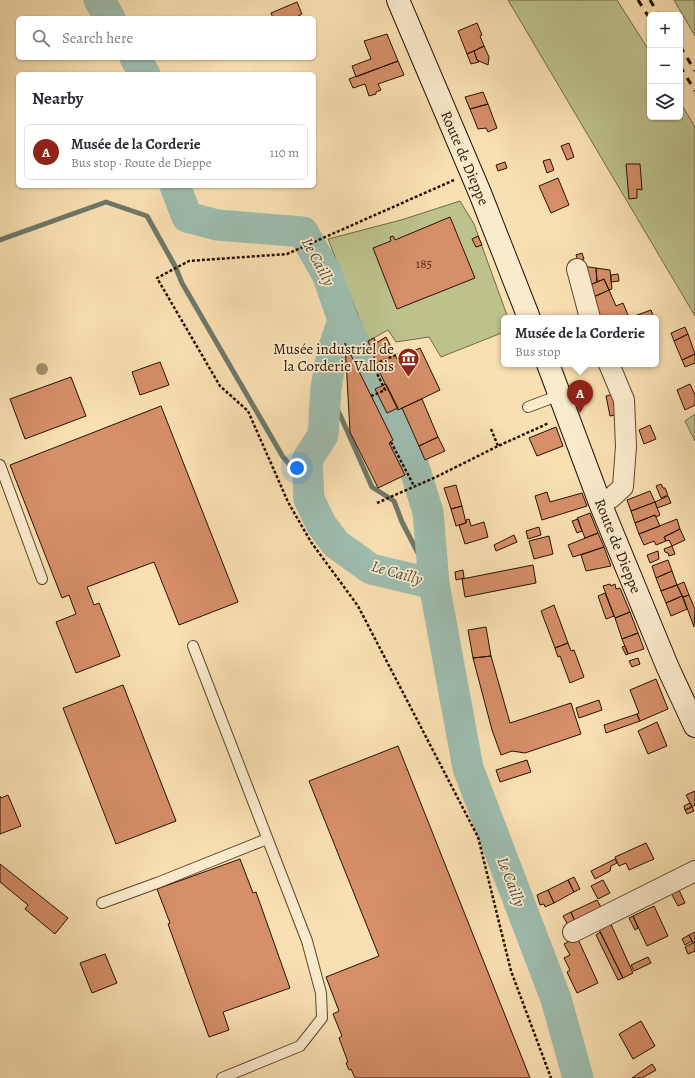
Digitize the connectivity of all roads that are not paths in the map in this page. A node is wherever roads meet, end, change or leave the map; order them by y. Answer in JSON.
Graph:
{"nodes":[{"id":1,"x":398,"y":0,"type":"edge"},
{"id":2,"x":577,"y":269,"type":"dead end"},
{"id":3,"x":528,"y":315,"type":"edge"},
{"id":4,"x":589,"y":315,"type":"edge"},
{"id":5,"x":549,"y":367,"type":"edge"},
{"id":6,"x":610,"y":367,"type":"edge"},
{"id":7,"x":563,"y":405,"type":"junction"},
{"id":8,"x":528,"y":407,"type":"dead end"},
{"id":9,"x":0,"y":465,"type":"edge"},
{"id":10,"x":600,"y":503,"type":"junction"},
{"id":11,"x":42,"y":579,"type":"dead end"},
{"id":12,"x":193,"y":646,"type":"dead end"},
{"id":13,"x":695,"y":726,"type":"edge"},
{"id":14,"x":267,"y":839,"type":"junction"},
{"id":15,"x":695,"y":871,"type":"edge"},
{"id":16,"x":102,"y":903,"type":"dead end"},
{"id":17,"x":573,"y":932,"type":"dead end"},
{"id":18,"x":222,"y":1078,"type":"edge"}],
"edges":[{"from":1,"to":3,"type":"main road","name":"Route de Dieppe"},
{"from":2,"to":4,"type":"street"},
{"from":5,"to":7,"type":"main road","name":"Route de Dieppe"},
{"from":6,"to":10,"type":"street"},
{"from":7,"to":8,"type":"lane"},
{"from":7,"to":10,"type":"main road","name":"Route de Dieppe"},
{"from":9,"to":11,"type":"lane"},
{"from":10,"to":13,"type":"main road","name":"Route de Dieppe"},
{"from":12,"to":14,"type":"lane"},
{"from":14,"to":16,"type":"lane"},
{"from":14,"to":18,"type":"lane"},
{"from":15,"to":17,"type":"street"}]}
